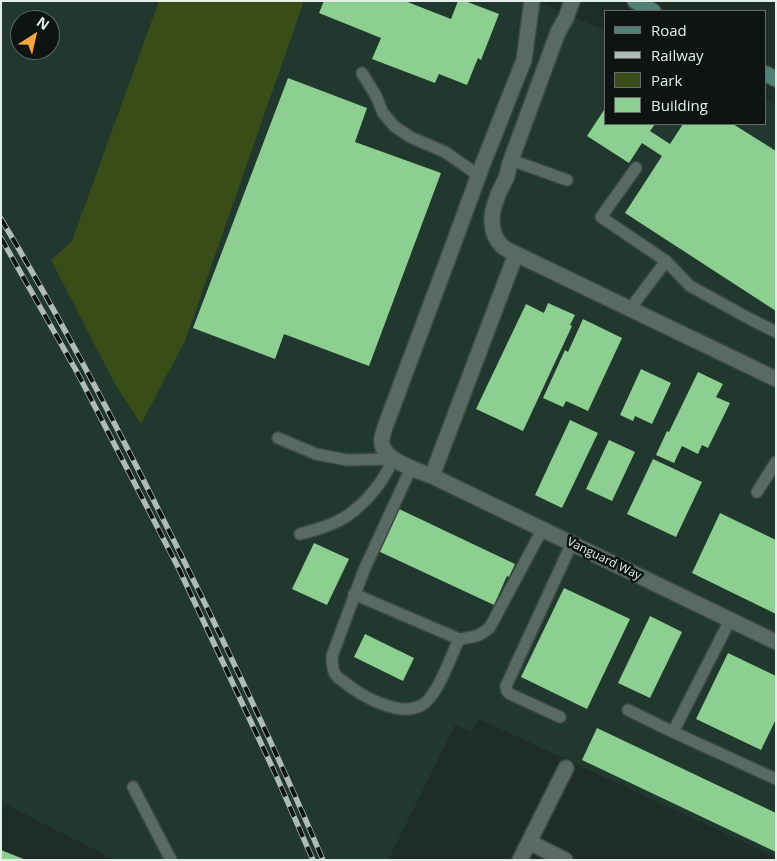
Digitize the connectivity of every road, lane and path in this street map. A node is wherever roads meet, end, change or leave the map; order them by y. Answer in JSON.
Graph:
{"nodes":[{"id":1,"x":532,"y":1,"type":"edge"},
{"id":2,"x":572,"y":1,"type":"edge"},
{"id":3,"x":635,"y":1,"type":"edge"},
{"id":4,"x":651,"y":10,"type":"edge"},
{"id":5,"x":362,"y":73,"type":"dead end"},
{"id":6,"x":511,"y":160,"type":"junction"},
{"id":7,"x":636,"y":168,"type":"dead end"},
{"id":8,"x":480,"y":171,"type":"junction"},
{"id":9,"x":506,"y":177,"type":"junction"},
{"id":10,"x":567,"y":180,"type":"dead end"},
{"id":11,"x":516,"y":254,"type":"junction"},
{"id":12,"x":666,"y":261,"type":"junction"},
{"id":13,"x":630,"y":309,"type":"junction"},
{"id":14,"x":776,"y":332,"type":"edge"},
{"id":15,"x":776,"y":379,"type":"edge"},
{"id":16,"x":278,"y":438,"type":"dead end"},
{"id":17,"x":393,"y":459,"type":"junction"},
{"id":18,"x":776,"y":462,"type":"edge"},
{"id":19,"x":411,"y":468,"type":"junction"},
{"id":20,"x":432,"y":476,"type":"junction"},
{"id":21,"x":757,"y":492,"type":"dead end"},
{"id":22,"x":542,"y":530,"type":"junction"},
{"id":23,"x":300,"y":534,"type":"dead end"},
{"id":24,"x":572,"y":544,"type":"junction"},
{"id":25,"x":354,"y":594,"type":"junction"},
{"id":26,"x":730,"y":620,"type":"junction"},
{"id":27,"x":459,"y":639,"type":"junction"},
{"id":28,"x":776,"y":642,"type":"edge"},
{"id":29,"x":628,"y":710,"type":"dead end"},
{"id":30,"x":560,"y":717,"type":"dead end"},
{"id":31,"x":673,"y":732,"type":"junction"},
{"id":32,"x":566,"y":768,"type":"dead end"},
{"id":33,"x":776,"y":779,"type":"edge"},
{"id":34,"x":133,"y":787,"type":"dead end"},
{"id":35,"x":529,"y":842,"type":"junction"},
{"id":36,"x":170,"y":860,"type":"edge"},
{"id":37,"x":520,"y":860,"type":"edge"},
{"id":38,"x":565,"y":860,"type":"edge"}],
"edges":[{"from":1,"to":8,"type":"street"},
{"from":2,"to":6,"type":"street"},
{"from":3,"to":4,"type":"street"},
{"from":5,"to":8,"type":"lane"},
{"from":6,"to":9,"type":"street"},
{"from":6,"to":10,"type":"lane"},
{"from":7,"to":12,"type":"lane"},
{"from":8,"to":9,"type":"street"},
{"from":8,"to":17,"type":"street"},
{"from":9,"to":11,"type":"street"},
{"from":11,"to":13,"type":"street"},
{"from":11,"to":20,"type":"street"},
{"from":12,"to":13,"type":"lane"},
{"from":12,"to":14,"type":"lane"},
{"from":13,"to":15,"type":"street"},
{"from":16,"to":17,"type":"lane"},
{"from":17,"to":19,"type":"street","name":"Vanguard Way"},
{"from":17,"to":23,"type":"lane"},
{"from":18,"to":21,"type":"lane"},
{"from":19,"to":20,"type":"street","name":"Vanguard Way"},
{"from":19,"to":25,"type":"lane"},
{"from":20,"to":22,"type":"street","name":"Vanguard Way"},
{"from":22,"to":24,"type":"street","name":"Vanguard Way"},
{"from":22,"to":27,"type":"lane"},
{"from":24,"to":26,"type":"street","name":"Vanguard Way"},
{"from":24,"to":30,"type":"lane"},
{"from":25,"to":27,"type":"lane"},
{"from":25,"to":27,"type":"lane"},
{"from":26,"to":28,"type":"street","name":"Vanguard Way"},
{"from":26,"to":31,"type":"lane"},
{"from":29,"to":31,"type":"lane"},
{"from":31,"to":33,"type":"lane"},
{"from":32,"to":35,"type":"street"},
{"from":34,"to":36,"type":"lane"},
{"from":35,"to":37,"type":"street"},
{"from":35,"to":38,"type":"street"}]}
